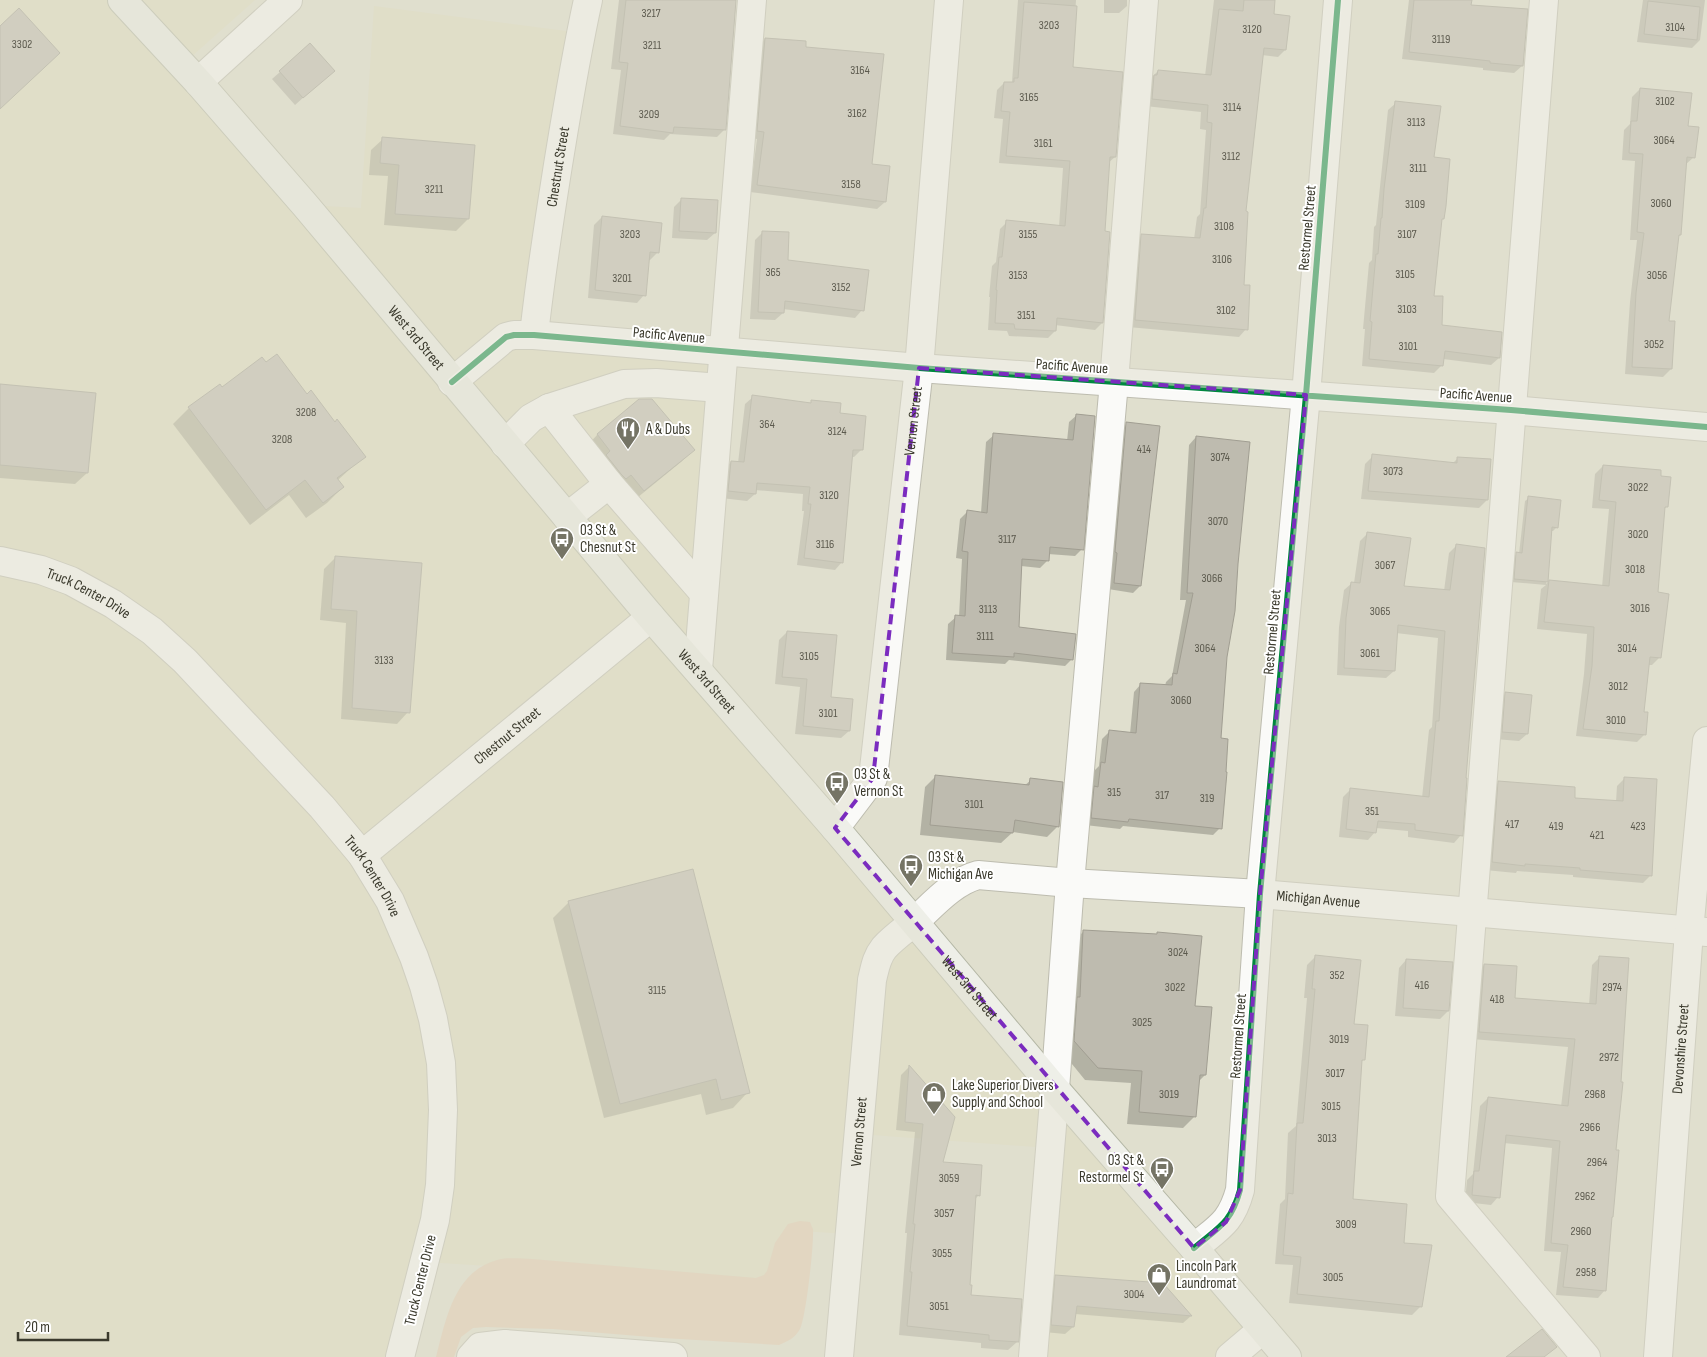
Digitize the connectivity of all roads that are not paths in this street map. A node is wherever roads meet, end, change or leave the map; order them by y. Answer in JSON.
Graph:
{"nodes":[{"id":1,"x":288,"y":0,"type":"edge"},
{"id":2,"x":588,"y":0,"type":"edge"},
{"id":3,"x":752,"y":0,"type":"edge"},
{"id":4,"x":949,"y":0,"type":"edge"},
{"id":5,"x":1144,"y":0,"type":"edge"},
{"id":6,"x":1338,"y":0,"type":"edge"},
{"id":7,"x":1544,"y":0,"type":"edge"},
{"id":8,"x":124,"y":2,"type":"edge"},
{"id":9,"x":198,"y":82,"type":"junction"},
{"id":10,"x":534,"y":335,"type":"junction"},
{"id":11,"x":723,"y":352,"type":"junction"},
{"id":12,"x":919,"y":368,"type":"junction"},
{"id":13,"x":452,"y":382,"type":"junction"},
{"id":14,"x":1114,"y":382,"type":"junction"},
{"id":15,"x":720,"y":388,"type":"junction"},
{"id":16,"x":1306,"y":395,"type":"junction"},
{"id":17,"x":549,"y":408,"type":"junction"},
{"id":18,"x":1512,"y":410,"type":"junction"},
{"id":19,"x":1707,"y":427,"type":"edge"},
{"id":20,"x":505,"y":444,"type":"junction"},
{"id":21,"x":609,"y":484,"type":"junction"},
{"id":22,"x":567,"y":517,"type":"junction"},
{"id":23,"x":0,"y":561,"type":"edge"},
{"id":24,"x":703,"y":592,"type":"junction"},
{"id":25,"x":651,"y":618,"type":"junction"},
{"id":26,"x":698,"y":670,"type":"junction"},
{"id":27,"x":1707,"y":741,"type":"edge"},
{"id":28,"x":835,"y":828,"type":"junction"},
{"id":29,"x":362,"y":855,"type":"junction"},
{"id":30,"x":1070,"y":883,"type":"junction"},
{"id":31,"x":1260,"y":894,"type":"junction"},
{"id":32,"x":1471,"y":913,"type":"junction"},
{"id":33,"x":914,"y":921,"type":"junction"},
{"id":34,"x":1698,"y":932,"type":"edge"},
{"id":35,"x":1055,"y":1089,"type":"junction"},
{"id":36,"x":1194,"y":1248,"type":"junction"},
{"id":37,"x":1263,"y":1329,"type":"junction"},
{"id":38,"x":481,"y":1351,"type":"edge"},
{"id":39,"x":642,"y":1356,"type":"edge"},
{"id":40,"x":400,"y":1357,"type":"edge"},
{"id":41,"x":673,"y":1357,"type":"edge"},
{"id":42,"x":839,"y":1357,"type":"edge"},
{"id":43,"x":1033,"y":1357,"type":"edge"},
{"id":44,"x":1230,"y":1357,"type":"edge"},
{"id":45,"x":1287,"y":1357,"type":"edge"},
{"id":46,"x":1586,"y":1357,"type":"edge"},
{"id":47,"x":1658,"y":1357,"type":"edge"}],
"edges":[{"from":1,"to":9,"type":"street"},
{"from":2,"to":10,"type":"street","name":"Chestnut Street"},
{"from":3,"to":11,"type":"street"},
{"from":4,"to":12,"type":"street","name":"Vernon Street"},
{"from":5,"to":14,"type":"street"},
{"from":6,"to":16,"type":"street","name":"Restormel Street"},
{"from":7,"to":18,"type":"street"},
{"from":8,"to":9,"type":"main road","name":"West 3rd Street"},
{"from":9,"to":13,"type":"main road","name":"West 3rd Street"},
{"from":10,"to":11,"type":"street","name":"Pacific Avenue"},
{"from":10,"to":13,"type":"street","name":"Pacific Avenue"},
{"from":11,"to":12,"type":"street","name":"Pacific Avenue"},
{"from":11,"to":15,"type":"street"},
{"from":12,"to":14,"type":"street","name":"Pacific Avenue"},
{"from":12,"to":28,"type":"street","name":"Vernon Street"},
{"from":13,"to":20,"type":"main road","name":"West 3rd Street"},
{"from":14,"to":16,"type":"street","name":"Pacific Avenue"},
{"from":14,"to":30,"type":"street"},
{"from":15,"to":17,"type":"street"},
{"from":15,"to":24,"type":"street"},
{"from":16,"to":18,"type":"street","name":"Pacific Avenue"},
{"from":16,"to":31,"type":"street","name":"Restormel Street"},
{"from":17,"to":20,"type":"street"},
{"from":17,"to":21,"type":"street"},
{"from":18,"to":19,"type":"street","name":"Pacific Avenue"},
{"from":18,"to":32,"type":"street"},
{"from":20,"to":22,"type":"main road","name":"West 3rd Street"},
{"from":21,"to":22,"type":"street"},
{"from":21,"to":24,"type":"street"},
{"from":22,"to":25,"type":"main road","name":"West 3rd Street"},
{"from":23,"to":29,"type":"street","name":"Truck Center Drive"},
{"from":24,"to":26,"type":"street"},
{"from":25,"to":26,"type":"main road","name":"West 3rd Street"},
{"from":25,"to":29,"type":"street","name":"Chestnut Street"},
{"from":26,"to":28,"type":"main road","name":"West 3rd Street"},
{"from":27,"to":34,"type":"street","name":"Devonshire Street"},
{"from":28,"to":33,"type":"main road","name":"West 3rd Street"},
{"from":29,"to":40,"type":"street","name":"Truck Center Drive"},
{"from":30,"to":31,"type":"street","name":"Michigan Avenue"},
{"from":30,"to":33,"type":"street","name":"Michigan Avenue"},
{"from":30,"to":35,"type":"street"},
{"from":31,"to":32,"type":"street","name":"Michigan Avenue"},
{"from":31,"to":36,"type":"street","name":"Restormel Street"},
{"from":32,"to":34,"type":"street","name":"Michigan Avenue"},
{"from":32,"to":46,"type":"street"},
{"from":33,"to":35,"type":"main road","name":"West 3rd Street"},
{"from":33,"to":42,"type":"street","name":"Vernon Street"},
{"from":34,"to":47,"type":"street","name":"Devonshire Street"},
{"from":35,"to":36,"type":"main road","name":"West 3rd Street"},
{"from":35,"to":43,"type":"street"},
{"from":36,"to":37,"type":"main road","name":"West 3rd Street"},
{"from":37,"to":44,"type":"street"},
{"from":37,"to":45,"type":"main road","name":"West 3rd Street"},
{"from":38,"to":39,"type":"street"},
{"from":39,"to":41,"type":"street"}]}
